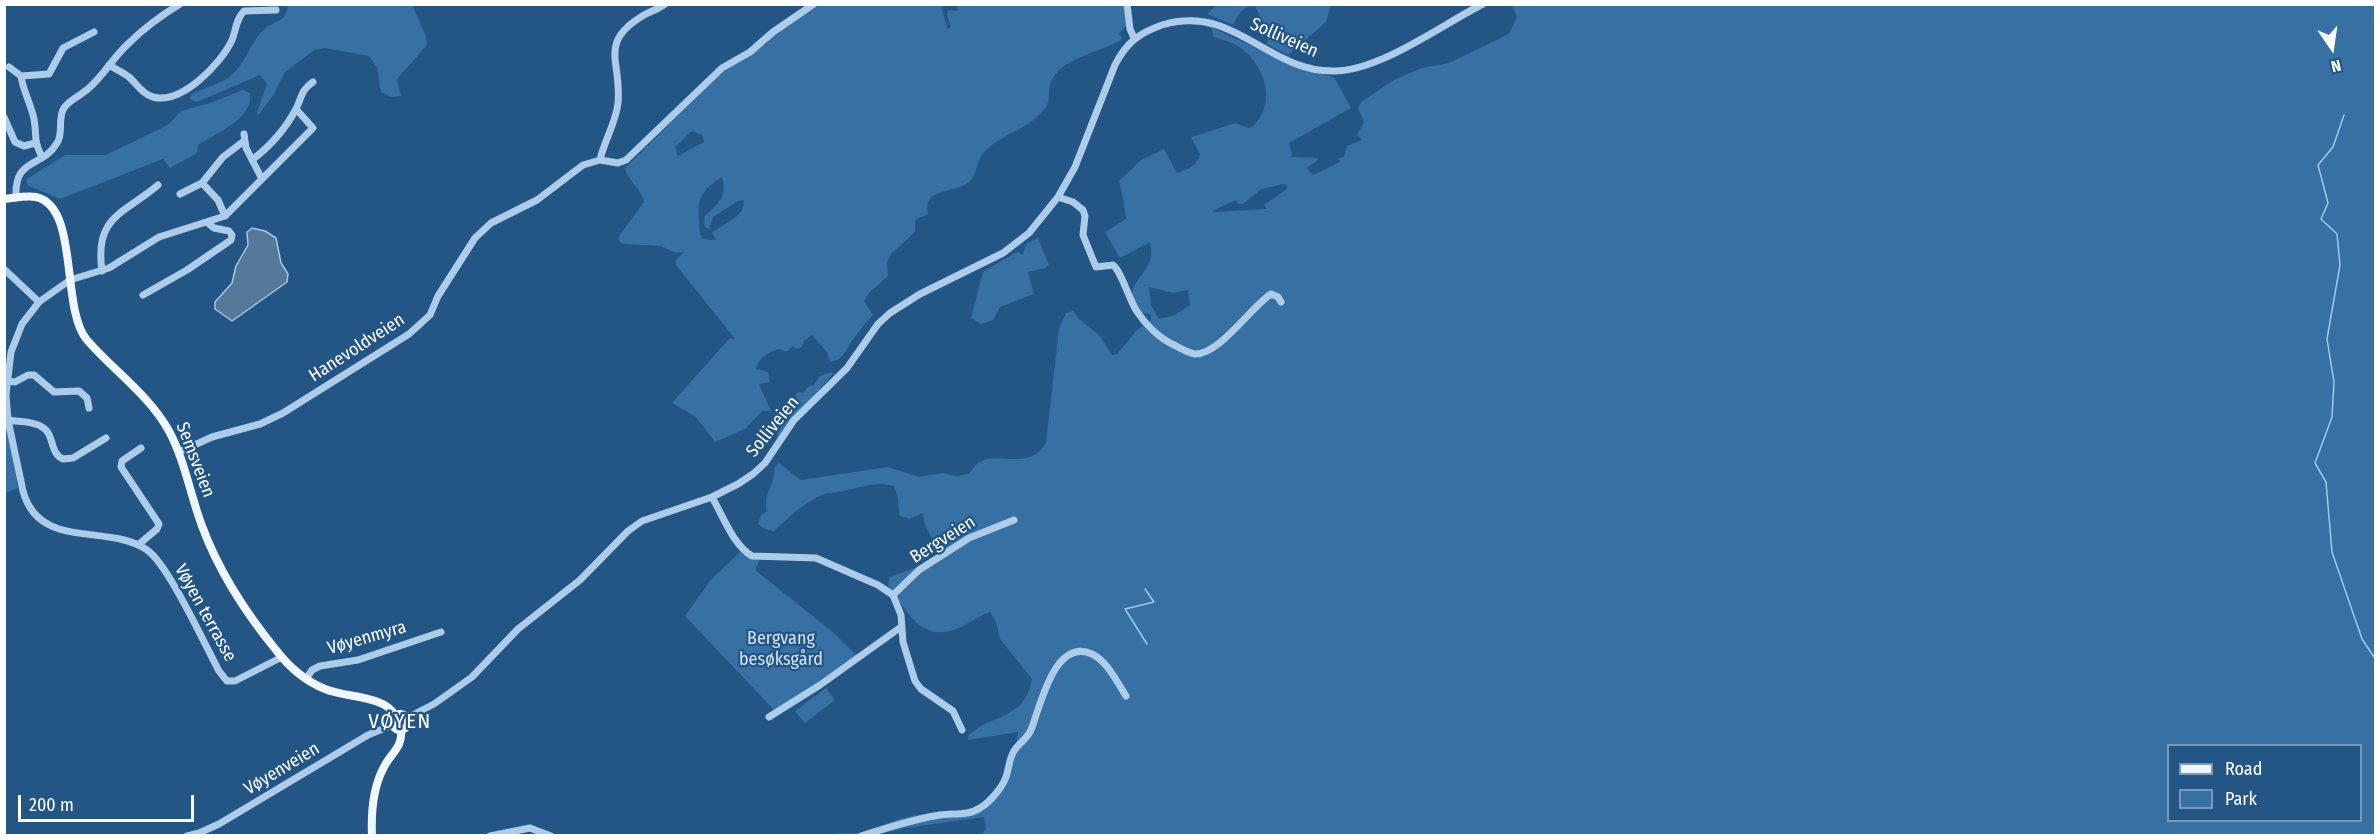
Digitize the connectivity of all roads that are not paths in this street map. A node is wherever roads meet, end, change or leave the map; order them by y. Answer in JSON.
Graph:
{"nodes":[{"id":1,"x":180,"y":4,"type":"edge"},
{"id":2,"x":665,"y":4,"type":"edge"},
{"id":3,"x":1127,"y":4,"type":"edge"},
{"id":4,"x":1483,"y":4,"type":"edge"},
{"id":5,"x":813,"y":5,"type":"edge"},
{"id":6,"x":276,"y":10,"type":"dead end"},
{"id":7,"x":94,"y":32,"type":"dead end"},
{"id":8,"x":1134,"y":38,"type":"junction"},
{"id":9,"x":109,"y":65,"type":"junction"},
{"id":10,"x":9,"y":67,"type":"dead end"},
{"id":11,"x":21,"y":76,"type":"junction"},
{"id":12,"x":313,"y":82,"type":"dead end"},
{"id":13,"x":296,"y":109,"type":"junction"},
{"id":14,"x":4,"y":117,"type":"edge"},
{"id":15,"x":35,"y":142,"type":"junction"},
{"id":16,"x":42,"y":157,"type":"junction"},
{"id":17,"x":252,"y":160,"type":"junction"},
{"id":18,"x":600,"y":160,"type":"junction"},
{"id":19,"x":262,"y":179,"type":"junction"},
{"id":20,"x":202,"y":183,"type":"junction"},
{"id":21,"x":158,"y":185,"type":"dead end"},
{"id":22,"x":180,"y":194,"type":"dead end"},
{"id":23,"x":1058,"y":197,"type":"junction"},
{"id":24,"x":16,"y":198,"type":"junction"},
{"id":25,"x":4,"y":199,"type":"edge"},
{"id":26,"x":225,"y":216,"type":"junction"},
{"id":27,"x":207,"y":223,"type":"junction"},
{"id":28,"x":4,"y":269,"type":"edge"},
{"id":29,"x":102,"y":271,"type":"junction"},
{"id":30,"x":70,"y":280,"type":"junction"},
{"id":31,"x":142,"y":295,"type":"dead end"},
{"id":32,"x":39,"y":302,"type":"junction"},
{"id":33,"x":1281,"y":302,"type":"dead end"},
{"id":34,"x":8,"y":381,"type":"junction"},
{"id":35,"x":89,"y":408,"type":"dead end"},
{"id":36,"x":8,"y":420,"type":"junction"},
{"id":37,"x":106,"y":438,"type":"dead end"},
{"id":38,"x":141,"y":448,"type":"dead end"},
{"id":39,"x":179,"y":452,"type":"junction"},
{"id":40,"x":712,"y":497,"type":"junction"},
{"id":41,"x":1014,"y":520,"type":"dead end"},
{"id":42,"x":138,"y":545,"type":"junction"},
{"id":43,"x":893,"y":596,"type":"junction"},
{"id":44,"x":901,"y":627,"type":"junction"},
{"id":45,"x":441,"y":632,"type":"dead end"},
{"id":46,"x":282,"y":657,"type":"junction"},
{"id":47,"x":306,"y":679,"type":"junction"},
{"id":48,"x":1126,"y":696,"type":"dead end"},
{"id":49,"x":395,"y":715,"type":"junction"},
{"id":50,"x":769,"y":717,"type":"dead end"},
{"id":51,"x":407,"y":718,"type":"junction"},
{"id":52,"x":392,"y":725,"type":"junction"},
{"id":53,"x":401,"y":730,"type":"junction"},
{"id":54,"x":962,"y":730,"type":"dead end"},
{"id":55,"x":187,"y":836,"type":"edge"},
{"id":56,"x":372,"y":836,"type":"edge"},
{"id":57,"x":490,"y":836,"type":"edge"},
{"id":58,"x":551,"y":836,"type":"edge"},
{"id":59,"x":861,"y":836,"type":"edge"}],
"edges":[{"from":1,"to":9,"type":"street"},
{"from":2,"to":18,"type":"street"},
{"from":3,"to":8,"type":"street"},
{"from":4,"to":8,"type":"street","name":"Solliveien"},
{"from":5,"to":18,"type":"street","name":"Hanevoldveien"},
{"from":6,"to":9,"type":"street"},
{"from":7,"to":11,"type":"street"},
{"from":8,"to":23,"type":"street","name":"Solliveien"},
{"from":9,"to":16,"type":"street"},
{"from":10,"to":11,"type":"street"},
{"from":11,"to":15,"type":"street"},
{"from":12,"to":13,"type":"street"},
{"from":13,"to":17,"type":"street"},
{"from":13,"to":19,"type":"street"},
{"from":14,"to":15,"type":"street"},
{"from":15,"to":16,"type":"street"},
{"from":16,"to":24,"type":"street"},
{"from":17,"to":19,"type":"street"},
{"from":17,"to":20,"type":"street"},
{"from":18,"to":39,"type":"street","name":"Hanevoldveien"},
{"from":19,"to":26,"type":"street"},
{"from":20,"to":22,"type":"street"},
{"from":20,"to":26,"type":"street"},
{"from":21,"to":29,"type":"street"},
{"from":23,"to":33,"type":"street"},
{"from":23,"to":40,"type":"street","name":"Solliveien"},
{"from":24,"to":25,"type":"main road","name":"Semsveien"},
{"from":24,"to":30,"type":"main road","name":"Semsveien"},
{"from":26,"to":27,"type":"street"},
{"from":27,"to":29,"type":"street"},
{"from":27,"to":31,"type":"street"},
{"from":28,"to":32,"type":"street"},
{"from":29,"to":30,"type":"street"},
{"from":30,"to":32,"type":"street"},
{"from":30,"to":39,"type":"main road","name":"Semsveien"},
{"from":32,"to":34,"type":"street"},
{"from":34,"to":35,"type":"street"},
{"from":34,"to":36,"type":"street"},
{"from":36,"to":37,"type":"street"},
{"from":36,"to":42,"type":"street","name":"Vøyen terrasse"},
{"from":38,"to":42,"type":"street"},
{"from":39,"to":46,"type":"main road","name":"Semsveien"},
{"from":40,"to":43,"type":"street"},
{"from":40,"to":51,"type":"street","name":"Solliveien"},
{"from":41,"to":43,"type":"street","name":"Bergveien"},
{"from":42,"to":46,"type":"street","name":"Vøyen terrasse"},
{"from":43,"to":44,"type":"street"},
{"from":44,"to":50,"type":"street"},
{"from":44,"to":54,"type":"street"},
{"from":45,"to":47,"type":"street","name":"Vøyenmyra"},
{"from":46,"to":47,"type":"main road","name":"Semsveien"},
{"from":47,"to":49,"type":"main road","name":"Semsveien"},
{"from":48,"to":59,"type":"street"},
{"from":49,"to":51,"type":"main road"},
{"from":49,"to":52,"type":"main road"},
{"from":51,"to":53,"type":"main road"},
{"from":52,"to":53,"type":"main road"},
{"from":52,"to":55,"type":"street","name":"Vøyenveien"},
{"from":53,"to":56,"type":"main road"},
{"from":57,"to":58,"type":"street"}]}
